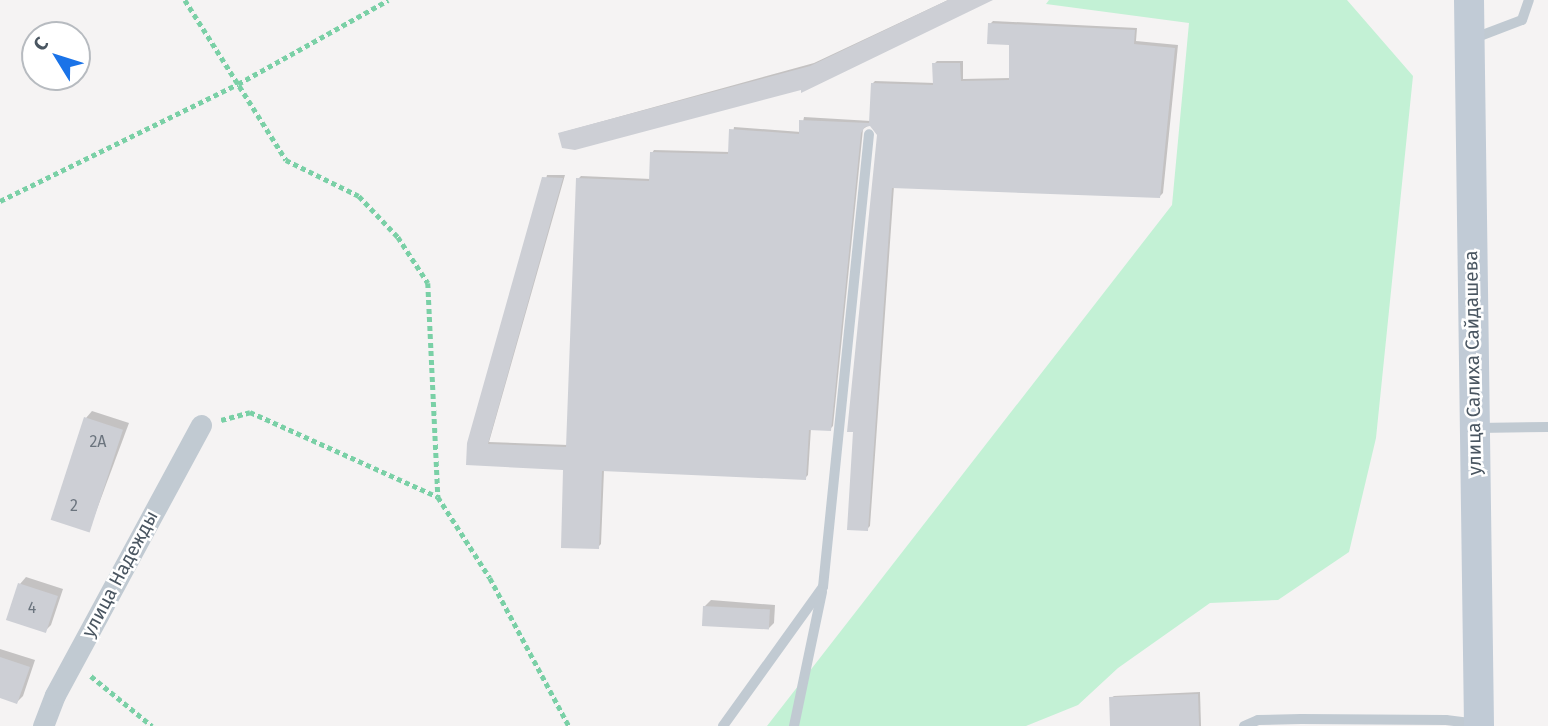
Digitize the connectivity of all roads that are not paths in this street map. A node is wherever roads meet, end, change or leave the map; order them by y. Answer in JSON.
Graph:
{"nodes":[{"id":1,"x":1469,"y":0,"type":"edge"},
{"id":2,"x":1529,"y":0,"type":"edge"},
{"id":3,"x":1470,"y":40,"type":"junction"},
{"id":4,"x":869,"y":134,"type":"dead end"},
{"id":5,"x":201,"y":425,"type":"road end"},
{"id":6,"x":1548,"y":427,"type":"edge"},
{"id":7,"x":1474,"y":428,"type":"junction"},
{"id":8,"x":823,"y":587,"type":"junction"},
{"id":9,"x":43,"y":726,"type":"edge"},
{"id":10,"x":723,"y":726,"type":"edge"},
{"id":11,"x":794,"y":726,"type":"edge"},
{"id":12,"x":1244,"y":726,"type":"edge"},
{"id":13,"x":1481,"y":726,"type":"edge"}],
"edges":[{"from":1,"to":3,"type":"street","name":"улица Салиха Сайдашева"},
{"from":2,"to":3,"type":"lane"},
{"from":3,"to":7,"type":"street","name":"улица Салиха Сайдашева"},
{"from":4,"to":8,"type":"lane"},
{"from":5,"to":9,"type":"street","name":"улица Надежды"},
{"from":6,"to":7,"type":"lane"},
{"from":7,"to":13,"type":"street","name":"улица Салиха Сайдашева"},
{"from":8,"to":10,"type":"lane"},
{"from":8,"to":11,"type":"lane"},
{"from":12,"to":13,"type":"lane"}]}
